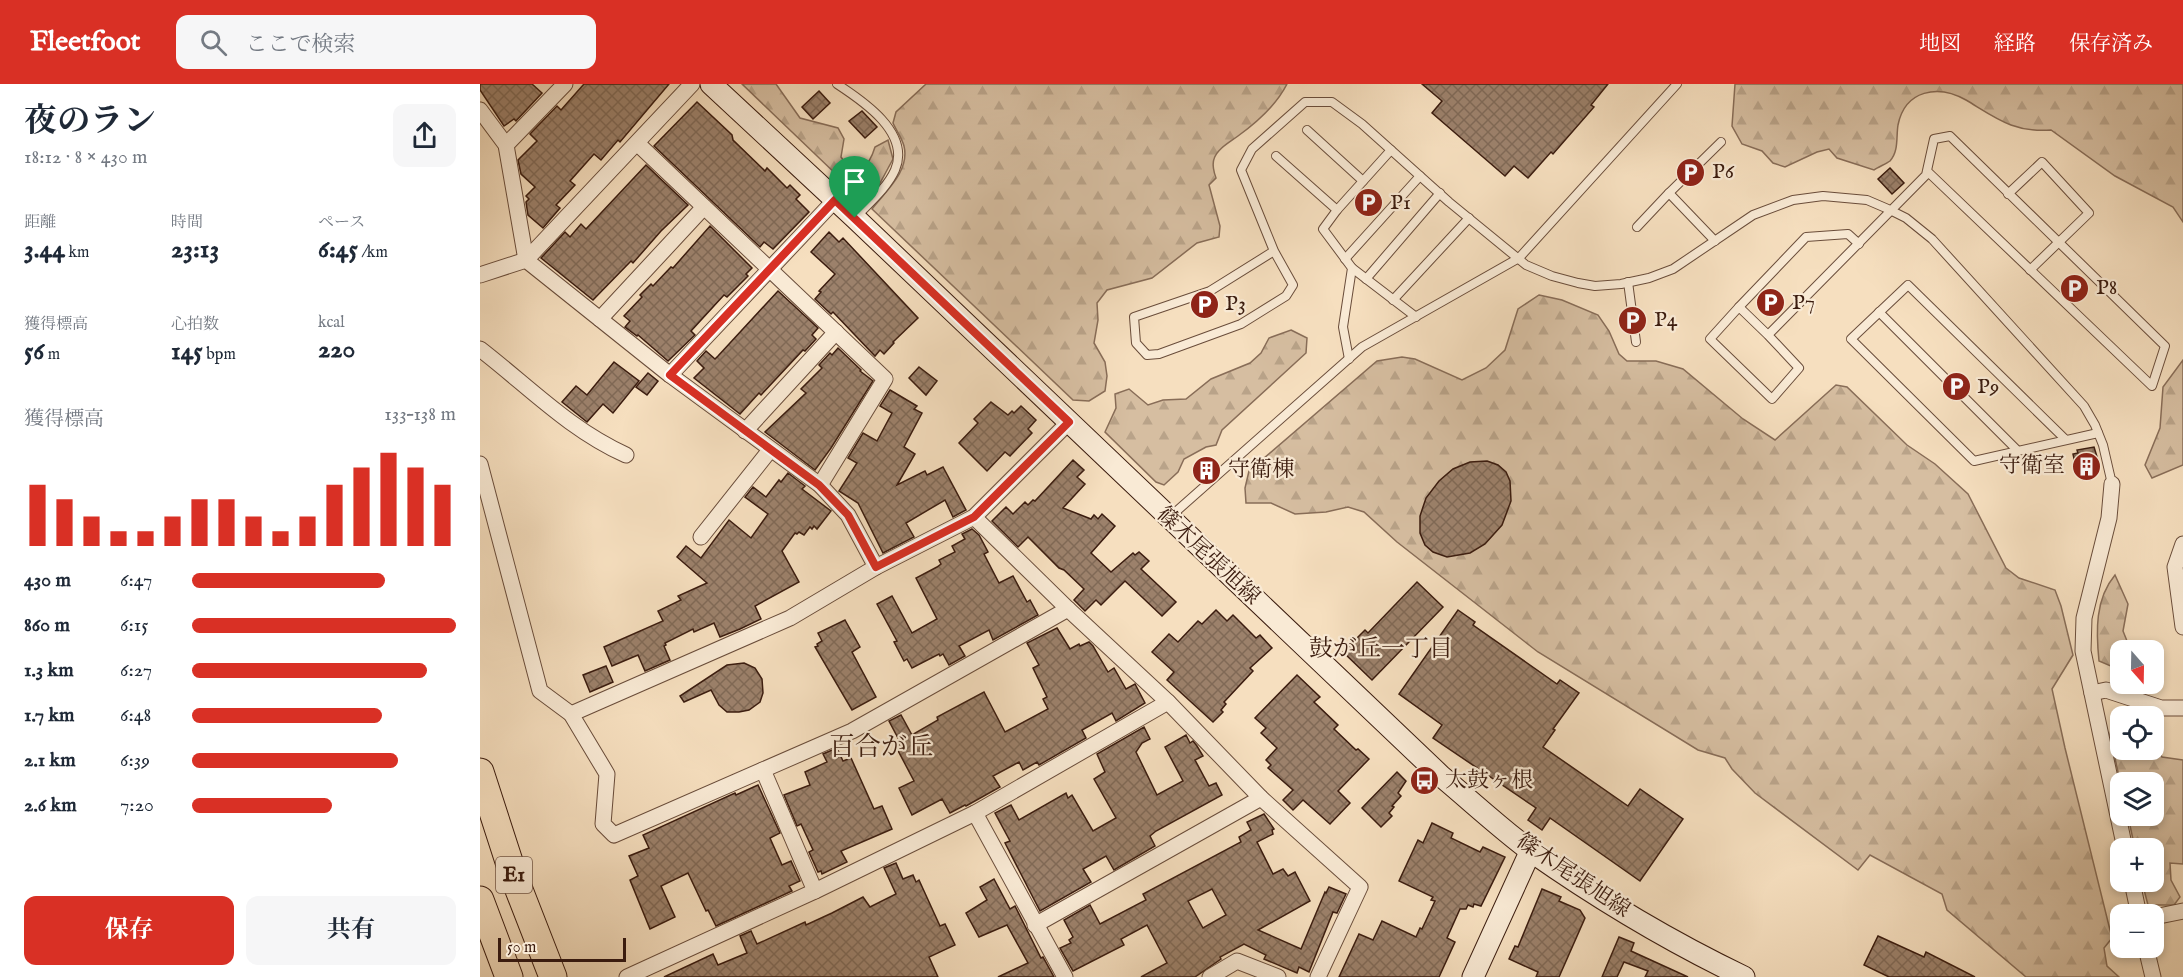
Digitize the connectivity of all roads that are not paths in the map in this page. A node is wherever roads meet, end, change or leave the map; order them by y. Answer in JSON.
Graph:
{"nodes":[{"id":1,"x":565,"y":84,"type":"edge"},
{"id":2,"x":692,"y":84,"type":"edge"},
{"id":3,"x":711,"y":84,"type":"edge"},
{"id":4,"x":837,"y":84,"type":"edge"},
{"id":5,"x":1677,"y":84,"type":"edge"},
{"id":6,"x":480,"y":110,"type":"edge"},
{"id":7,"x":1307,"y":130,"type":"dead end"},
{"id":8,"x":1721,"y":142,"type":"dead end"},
{"id":9,"x":638,"y":144,"type":"junction"},
{"id":10,"x":506,"y":145,"type":"junction"},
{"id":11,"x":1391,"y":150,"type":"junction"},
{"id":12,"x":1276,"y":156,"type":"dead end"},
{"id":13,"x":1926,"y":171,"type":"junction"},
{"id":14,"x":1420,"y":176,"type":"junction"},
{"id":15,"x":1363,"y":181,"type":"junction"},
{"id":16,"x":1669,"y":193,"type":"junction"},
{"id":17,"x":1440,"y":194,"type":"junction"},
{"id":18,"x":2008,"y":194,"type":"junction"},
{"id":19,"x":835,"y":200,"type":"junction"},
{"id":20,"x":704,"y":207,"type":"junction"},
{"id":21,"x":1337,"y":210,"type":"junction"},
{"id":22,"x":1892,"y":211,"type":"junction"},
{"id":23,"x":855,"y":218,"type":"junction"},
{"id":24,"x":1469,"y":218,"type":"junction"},
{"id":25,"x":1636,"y":228,"type":"dead end"},
{"id":26,"x":1714,"y":242,"type":"junction"},
{"id":27,"x":2058,"y":243,"type":"junction"},
{"id":28,"x":1859,"y":244,"type":"junction"},
{"id":29,"x":1274,"y":251,"type":"junction"},
{"id":30,"x":1519,"y":258,"type":"junction"},
{"id":31,"x":1345,"y":259,"type":"junction"},
{"id":32,"x":526,"y":260,"type":"junction"},
{"id":33,"x":1352,"y":268,"type":"junction"},
{"id":34,"x":770,"y":269,"type":"junction"},
{"id":35,"x":2030,"y":270,"type":"junction"},
{"id":36,"x":480,"y":275,"type":"edge"},
{"id":37,"x":1366,"y":279,"type":"junction"},
{"id":38,"x":1628,"y":282,"type":"junction"},
{"id":39,"x":1394,"y":300,"type":"junction"},
{"id":40,"x":1739,"y":307,"type":"junction"},
{"id":41,"x":1879,"y":312,"type":"junction"},
{"id":42,"x":1416,"y":317,"type":"junction"},
{"id":43,"x":600,"y":319,"type":"junction"},
{"id":44,"x":836,"y":332,"type":"junction"},
{"id":45,"x":1768,"y":334,"type":"junction"},
{"id":46,"x":1636,"y":342,"type":"dead end"},
{"id":47,"x":480,"y":349,"type":"edge"},
{"id":48,"x":1349,"y":358,"type":"junction"},
{"id":49,"x":670,"y":375,"type":"junction"},
{"id":50,"x":1069,"y":422,"type":"junction"},
{"id":51,"x":745,"y":431,"type":"junction"},
{"id":52,"x":2098,"y":433,"type":"junction"},
{"id":53,"x":2066,"y":440,"type":"junction"},
{"id":54,"x":770,"y":450,"type":"junction"},
{"id":55,"x":2018,"y":451,"type":"junction"},
{"id":56,"x":626,"y":455,"type":"dead end"},
{"id":57,"x":480,"y":464,"type":"edge"},
{"id":58,"x":2112,"y":484,"type":"joint"},
{"id":59,"x":819,"y":485,"type":"junction"},
{"id":60,"x":974,"y":517,"type":"junction"},
{"id":61,"x":1168,"y":518,"type":"junction"},
{"id":62,"x":701,"y":537,"type":"dead end"},
{"id":63,"x":2183,"y":544,"type":"edge"},
{"id":64,"x":2179,"y":566,"type":"edge"},
{"id":65,"x":876,"y":567,"type":"junction"},
{"id":66,"x":1068,"y":609,"type":"junction"},
{"id":67,"x":2183,"y":627,"type":"edge"},
{"id":68,"x":2092,"y":693,"type":"junction"},
{"id":69,"x":1168,"y":702,"type":"junction"},
{"id":70,"x":2183,"y":708,"type":"edge"},
{"id":71,"x":571,"y":714,"type":"junction"},
{"id":72,"x":763,"y":770,"type":"junction"},
{"id":73,"x":480,"y":772,"type":"edge"},
{"id":74,"x":1261,"y":798,"type":"junction"},
{"id":75,"x":975,"y":813,"type":"junction"},
{"id":76,"x":2123,"y":838,"type":"edge"},
{"id":77,"x":1531,"y":850,"type":"junction"},
{"id":78,"x":815,"y":891,"type":"junction"},
{"id":79,"x":480,"y":900,"type":"edge"},
{"id":80,"x":2183,"y":911,"type":"edge"},
{"id":81,"x":2164,"y":915,"type":"edge"},
{"id":82,"x":1035,"y":925,"type":"junction"},
{"id":83,"x":2148,"y":958,"type":"edge"},
{"id":84,"x":651,"y":972,"type":"edge"},
{"id":85,"x":509,"y":977,"type":"edge"},
{"id":86,"x":553,"y":977,"type":"edge"},
{"id":87,"x":627,"y":977,"type":"edge"},
{"id":88,"x":1065,"y":977,"type":"edge"},
{"id":89,"x":1210,"y":977,"type":"edge"},
{"id":90,"x":1278,"y":977,"type":"edge"},
{"id":91,"x":1318,"y":977,"type":"edge"},
{"id":92,"x":1473,"y":977,"type":"edge"},
{"id":93,"x":1744,"y":977,"type":"edge"},
{"id":94,"x":2153,"y":977,"type":"edge"}],
"edges":[{"from":1,"to":10,"type":"street"},
{"from":2,"to":9,"type":"street"},
{"from":3,"to":19,"type":"main road","name":"篠木尾張旭線"},
{"from":4,"to":23,"type":"lane"},
{"from":5,"to":30,"type":"lane"},
{"from":6,"to":10,"type":"street"},
{"from":7,"to":15,"type":"lane"},
{"from":8,"to":16,"type":"lane"},
{"from":9,"to":20,"type":"street"},
{"from":9,"to":32,"type":"street"},
{"from":10,"to":32,"type":"street"},
{"from":11,"to":14,"type":"lane"},
{"from":11,"to":15,"type":"lane"},
{"from":11,"to":29,"type":"lane"},
{"from":12,"to":21,"type":"lane"},
{"from":13,"to":18,"type":"lane"},
{"from":13,"to":22,"type":"lane"},
{"from":13,"to":35,"type":"lane"},
{"from":14,"to":17,"type":"lane"},
{"from":14,"to":31,"type":"lane"},
{"from":15,"to":21,"type":"lane"},
{"from":16,"to":25,"type":"lane"},
{"from":16,"to":26,"type":"lane"},
{"from":17,"to":24,"type":"lane"},
{"from":17,"to":37,"type":"lane"},
{"from":18,"to":27,"type":"lane"},
{"from":18,"to":27,"type":"lane"},
{"from":19,"to":23,"type":"main road","name":"篠木尾張旭線"},
{"from":19,"to":34,"type":"street"},
{"from":20,"to":34,"type":"street"},
{"from":20,"to":43,"type":"street"},
{"from":21,"to":31,"type":"lane"},
{"from":22,"to":26,"type":"lane"},
{"from":22,"to":28,"type":"lane"},
{"from":22,"to":52,"type":"lane"},
{"from":23,"to":50,"type":"main road","name":"篠木尾張旭線"},
{"from":24,"to":30,"type":"lane"},
{"from":24,"to":39,"type":"lane"},
{"from":26,"to":38,"type":"lane"},
{"from":27,"to":35,"type":"lane"},
{"from":27,"to":35,"type":"lane"},
{"from":28,"to":40,"type":"lane"},
{"from":28,"to":45,"type":"lane"},
{"from":29,"to":29,"type":"lane"},
{"from":30,"to":38,"type":"lane"},
{"from":30,"to":42,"type":"lane"},
{"from":31,"to":33,"type":"lane"},
{"from":32,"to":36,"type":"street"},
{"from":32,"to":43,"type":"street"},
{"from":33,"to":37,"type":"lane"},
{"from":33,"to":48,"type":"lane"},
{"from":34,"to":44,"type":"street"},
{"from":34,"to":49,"type":"street"},
{"from":37,"to":39,"type":"lane"},
{"from":38,"to":46,"type":"lane"},
{"from":39,"to":42,"type":"lane"},
{"from":40,"to":45,"type":"lane"},
{"from":40,"to":45,"type":"lane"},
{"from":41,"to":53,"type":"lane"},
{"from":41,"to":55,"type":"lane"},
{"from":41,"to":55,"type":"lane"},
{"from":42,"to":48,"type":"lane"},
{"from":43,"to":49,"type":"street"},
{"from":44,"to":51,"type":"street"},
{"from":44,"to":59,"type":"street"},
{"from":47,"to":56,"type":"street"},
{"from":48,"to":61,"type":"lane"},
{"from":49,"to":51,"type":"street"},
{"from":50,"to":60,"type":"street"},
{"from":50,"to":61,"type":"main road","name":"篠木尾張旭線"},
{"from":51,"to":54,"type":"street"},
{"from":52,"to":53,"type":"lane"},
{"from":52,"to":58,"type":"lane"},
{"from":53,"to":55,"type":"lane"},
{"from":54,"to":59,"type":"street"},
{"from":54,"to":62,"type":"street"},
{"from":57,"to":71,"type":"street"},
{"from":58,"to":68,"type":"street"},
{"from":59,"to":65,"type":"street"},
{"from":60,"to":65,"type":"street"},
{"from":60,"to":66,"type":"street"},
{"from":61,"to":77,"type":"main road","name":"篠木尾張旭線"},
{"from":63,"to":64,"type":"street"},
{"from":64,"to":67,"type":"street"},
{"from":65,"to":71,"type":"street"},
{"from":66,"to":69,"type":"street"},
{"from":66,"to":72,"type":"street"},
{"from":68,"to":70,"type":"street"},
{"from":68,"to":76,"type":"street"},
{"from":69,"to":74,"type":"street"},
{"from":69,"to":75,"type":"street"},
{"from":71,"to":72,"type":"street"},
{"from":72,"to":78,"type":"street"},
{"from":73,"to":86,"type":"highway","number":"E1"},
{"from":74,"to":82,"type":"street"},
{"from":74,"to":91,"type":"street"},
{"from":75,"to":78,"type":"street"},
{"from":75,"to":82,"type":"street"},
{"from":77,"to":92,"type":"main road"},
{"from":77,"to":93,"type":"main road","name":"篠木尾張旭線"},
{"from":78,"to":84,"type":"street"},
{"from":79,"to":85,"type":"highway","number":"E1"},
{"from":80,"to":81,"type":"street"},
{"from":82,"to":88,"type":"street"},
{"from":83,"to":94,"type":"street"},
{"from":84,"to":87,"type":"street"},
{"from":89,"to":90,"type":"street"}]}
